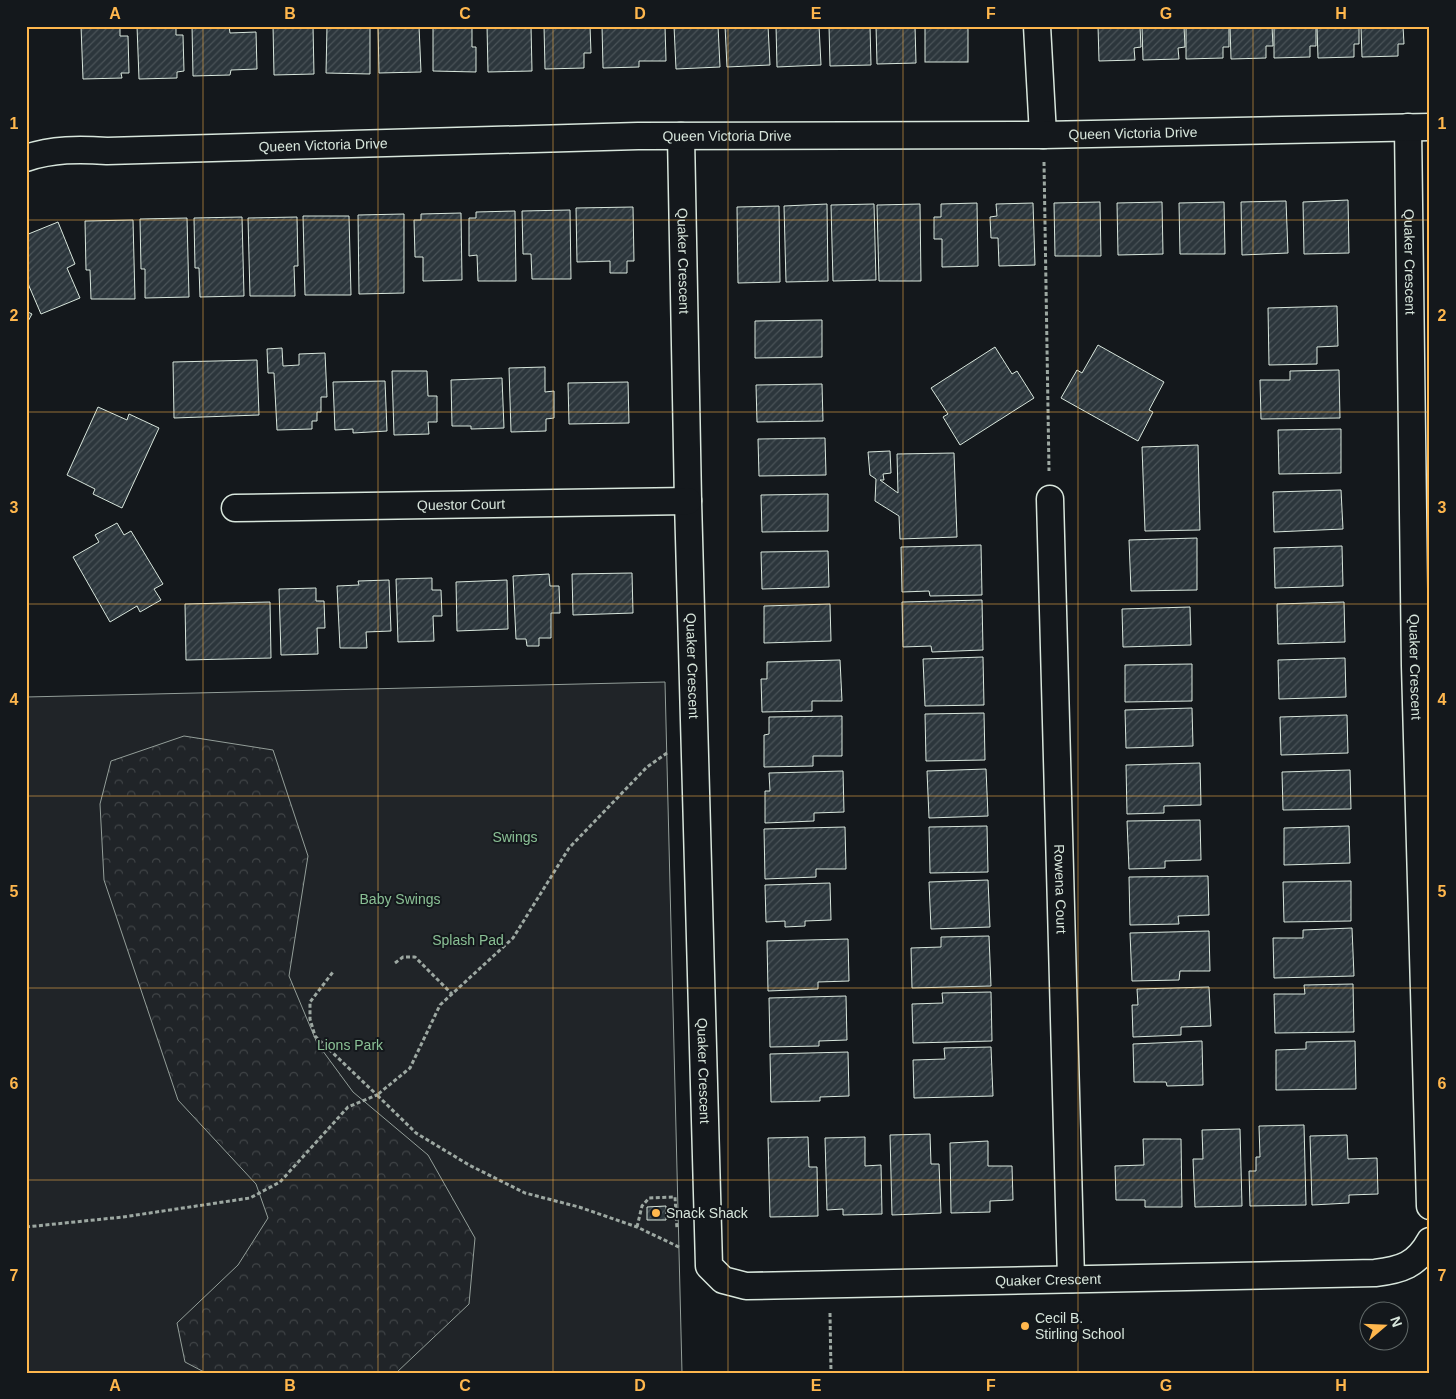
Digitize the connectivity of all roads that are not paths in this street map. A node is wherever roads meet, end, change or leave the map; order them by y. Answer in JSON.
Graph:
{"nodes":[{"id":1,"x":1037,"y":26,"type":"edge"},
{"id":2,"x":1419,"y":127,"type":"edge"},
{"id":3,"x":1043,"y":135,"type":"junction"},
{"id":4,"x":681,"y":136,"type":"junction"},
{"id":5,"x":26,"y":158,"type":"edge"},
{"id":6,"x":1422,"y":488,"type":"edge"},
{"id":7,"x":1050,"y":499,"type":"road end"},
{"id":8,"x":688,"y":501,"type":"junction"},
{"id":9,"x":235,"y":508,"type":"dead end"},
{"id":10,"x":1425,"y":853,"type":"edge"},
{"id":11,"x":1430,"y":1206,"type":"edge"},
{"id":12,"x":1430,"y":1241,"type":"edge"},
{"id":13,"x":1071,"y":1278,"type":"junction"}],
"edges":[{"from":1,"to":3,"type":"street"},
{"from":2,"to":3,"type":"street","name":"Queen Victoria Drive"},
{"from":2,"to":6,"type":"street","name":"Quaker Crescent"},
{"from":3,"to":4,"type":"street","name":"Queen Victoria Drive"},
{"from":4,"to":5,"type":"street","name":"Queen Victoria Drive"},
{"from":4,"to":8,"type":"street","name":"Quaker Crescent"},
{"from":6,"to":10,"type":"street","name":"Quaker Crescent"},
{"from":7,"to":13,"type":"street","name":"Rowena Court"},
{"from":8,"to":9,"type":"street","name":"Questor Court"},
{"from":8,"to":13,"type":"street","name":"Quaker Crescent"},
{"from":10,"to":11,"type":"street","name":"Quaker Crescent"},
{"from":12,"to":13,"type":"street","name":"Quaker Crescent"}]}
